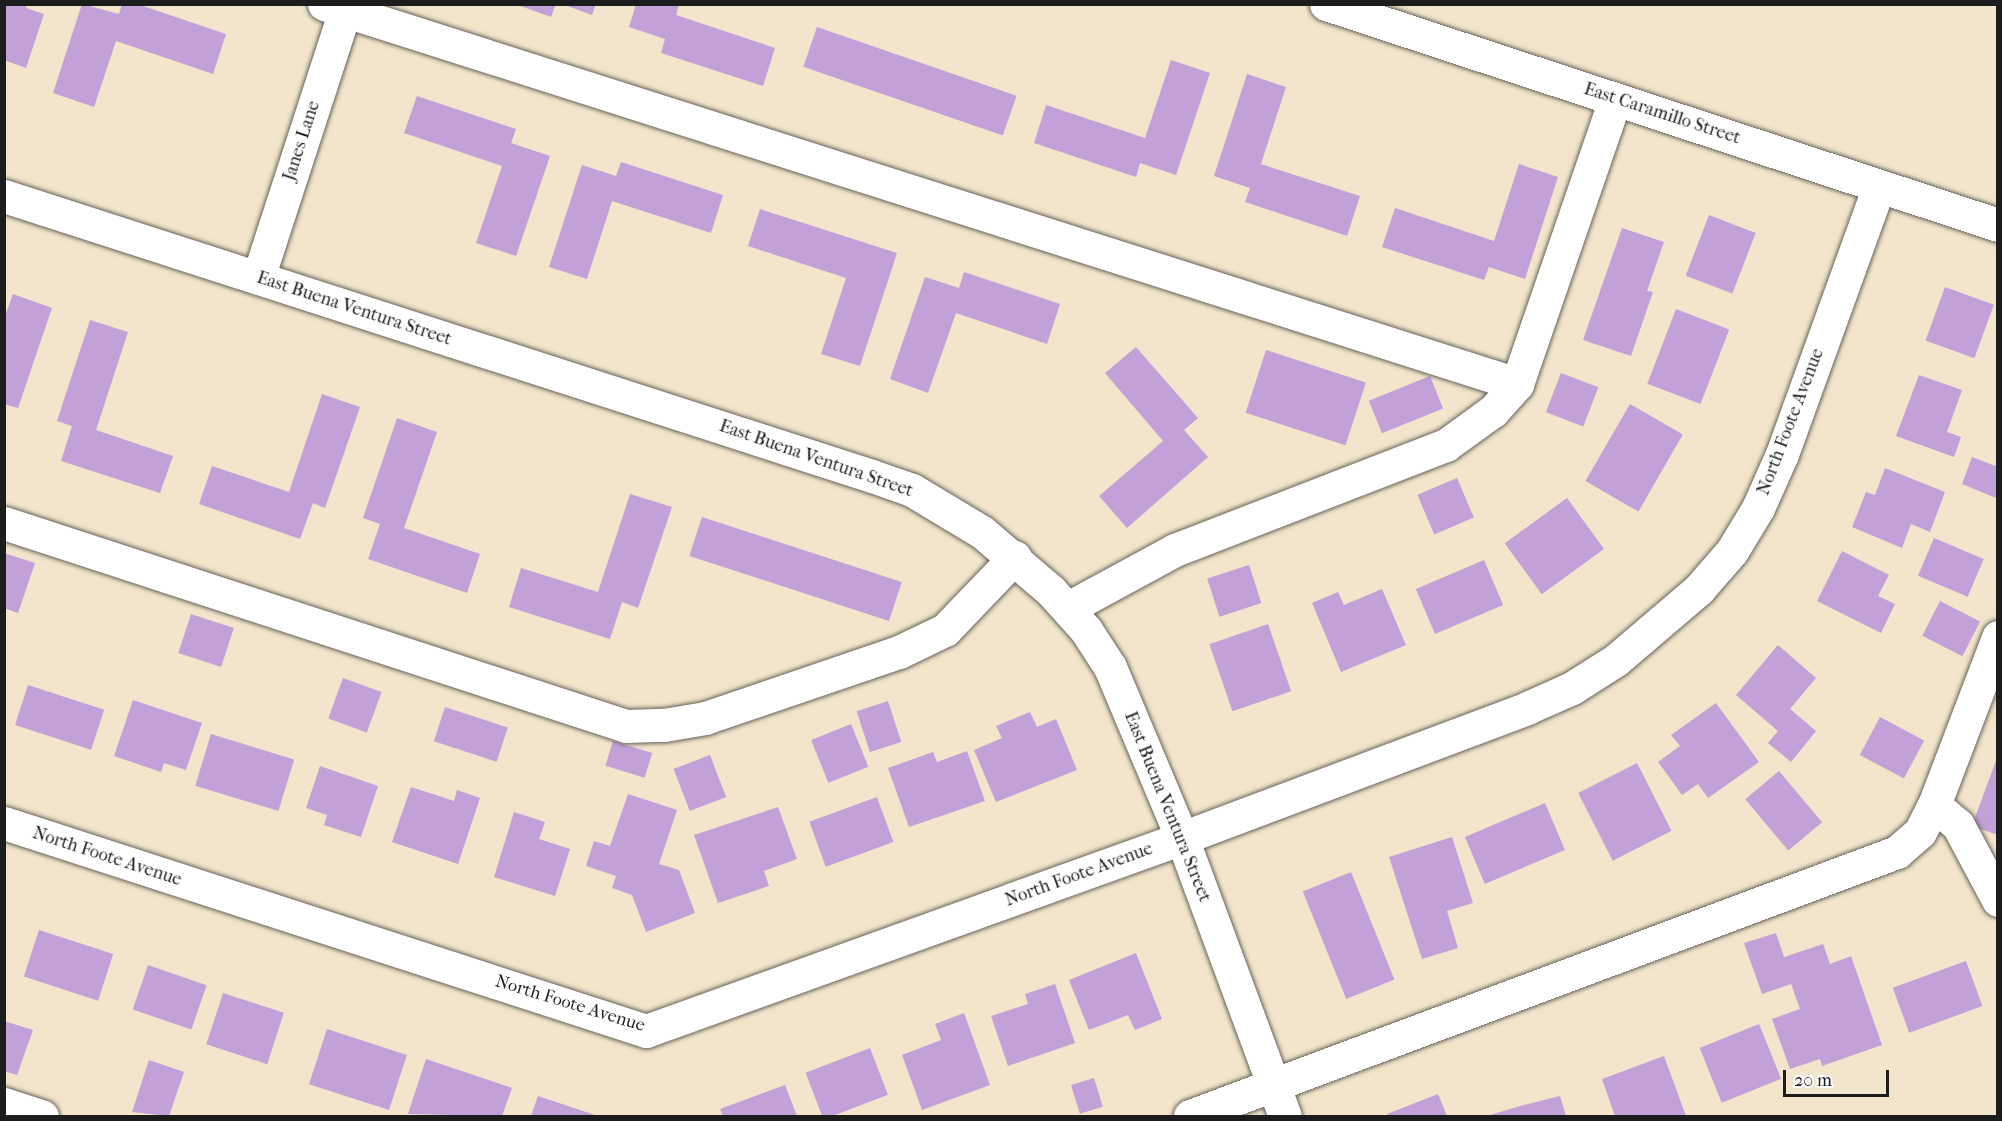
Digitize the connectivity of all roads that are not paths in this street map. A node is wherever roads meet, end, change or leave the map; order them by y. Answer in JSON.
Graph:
{"nodes":[{"id":1,"x":1326,"y":4,"type":"edge"},
{"id":2,"x":338,"y":7,"type":"edge"},
{"id":3,"x":1615,"y":99,"type":"junction"},
{"id":4,"x":1879,"y":186,"type":"junction"},
{"id":5,"x":4,"y":196,"type":"edge"},
{"id":6,"x":1998,"y":225,"type":"edge"},
{"id":7,"x":258,"y":278,"type":"junction"},
{"id":8,"x":1517,"y":384,"type":"junction"},
{"id":9,"x":4,"y":524,"type":"edge"},
{"id":10,"x":1015,"y":557,"type":"junction"},
{"id":11,"x":1068,"y":609,"type":"junction"},
{"id":12,"x":1998,"y":637,"type":"edge"},
{"id":13,"x":1990,"y":681,"type":"edge"},
{"id":14,"x":1934,"y":805,"type":"junction"},
{"id":15,"x":4,"y":823,"type":"edge"},
{"id":16,"x":1182,"y":838,"type":"junction"},
{"id":17,"x":1998,"y":900,"type":"edge"},
{"id":18,"x":1274,"y":1086,"type":"junction"},
{"id":19,"x":4,"y":1104,"type":"edge"},
{"id":20,"x":42,"y":1116,"type":"edge"},
{"id":21,"x":1190,"y":1116,"type":"edge"},
{"id":22,"x":1285,"y":1116,"type":"edge"}],
"edges":[{"from":1,"to":3,"type":"street","name":"East Caramillo Street"},
{"from":2,"to":7,"type":"street","name":"Janes Lane"},
{"from":2,"to":8,"type":"street"},
{"from":3,"to":4,"type":"street","name":"East Caramillo Street"},
{"from":3,"to":8,"type":"street"},
{"from":4,"to":6,"type":"street","name":"East Caramillo Street"},
{"from":4,"to":16,"type":"street","name":"North Foote Avenue"},
{"from":5,"to":7,"type":"street","name":"East Buena Ventura Street"},
{"from":7,"to":10,"type":"street","name":"East Buena Ventura Street"},
{"from":8,"to":11,"type":"street"},
{"from":9,"to":10,"type":"street"},
{"from":10,"to":11,"type":"street","name":"East Buena Ventura Street"},
{"from":11,"to":16,"type":"street","name":"East Buena Ventura Street"},
{"from":12,"to":13,"type":"street"},
{"from":13,"to":14,"type":"street"},
{"from":14,"to":17,"type":"street"},
{"from":14,"to":18,"type":"street"},
{"from":15,"to":16,"type":"street","name":"North Foote Avenue"},
{"from":16,"to":18,"type":"street","name":"East Buena Ventura Street"},
{"from":18,"to":21,"type":"street"},
{"from":18,"to":22,"type":"street","name":"East Buena Ventura Street"},
{"from":19,"to":20,"type":"street"}]}
